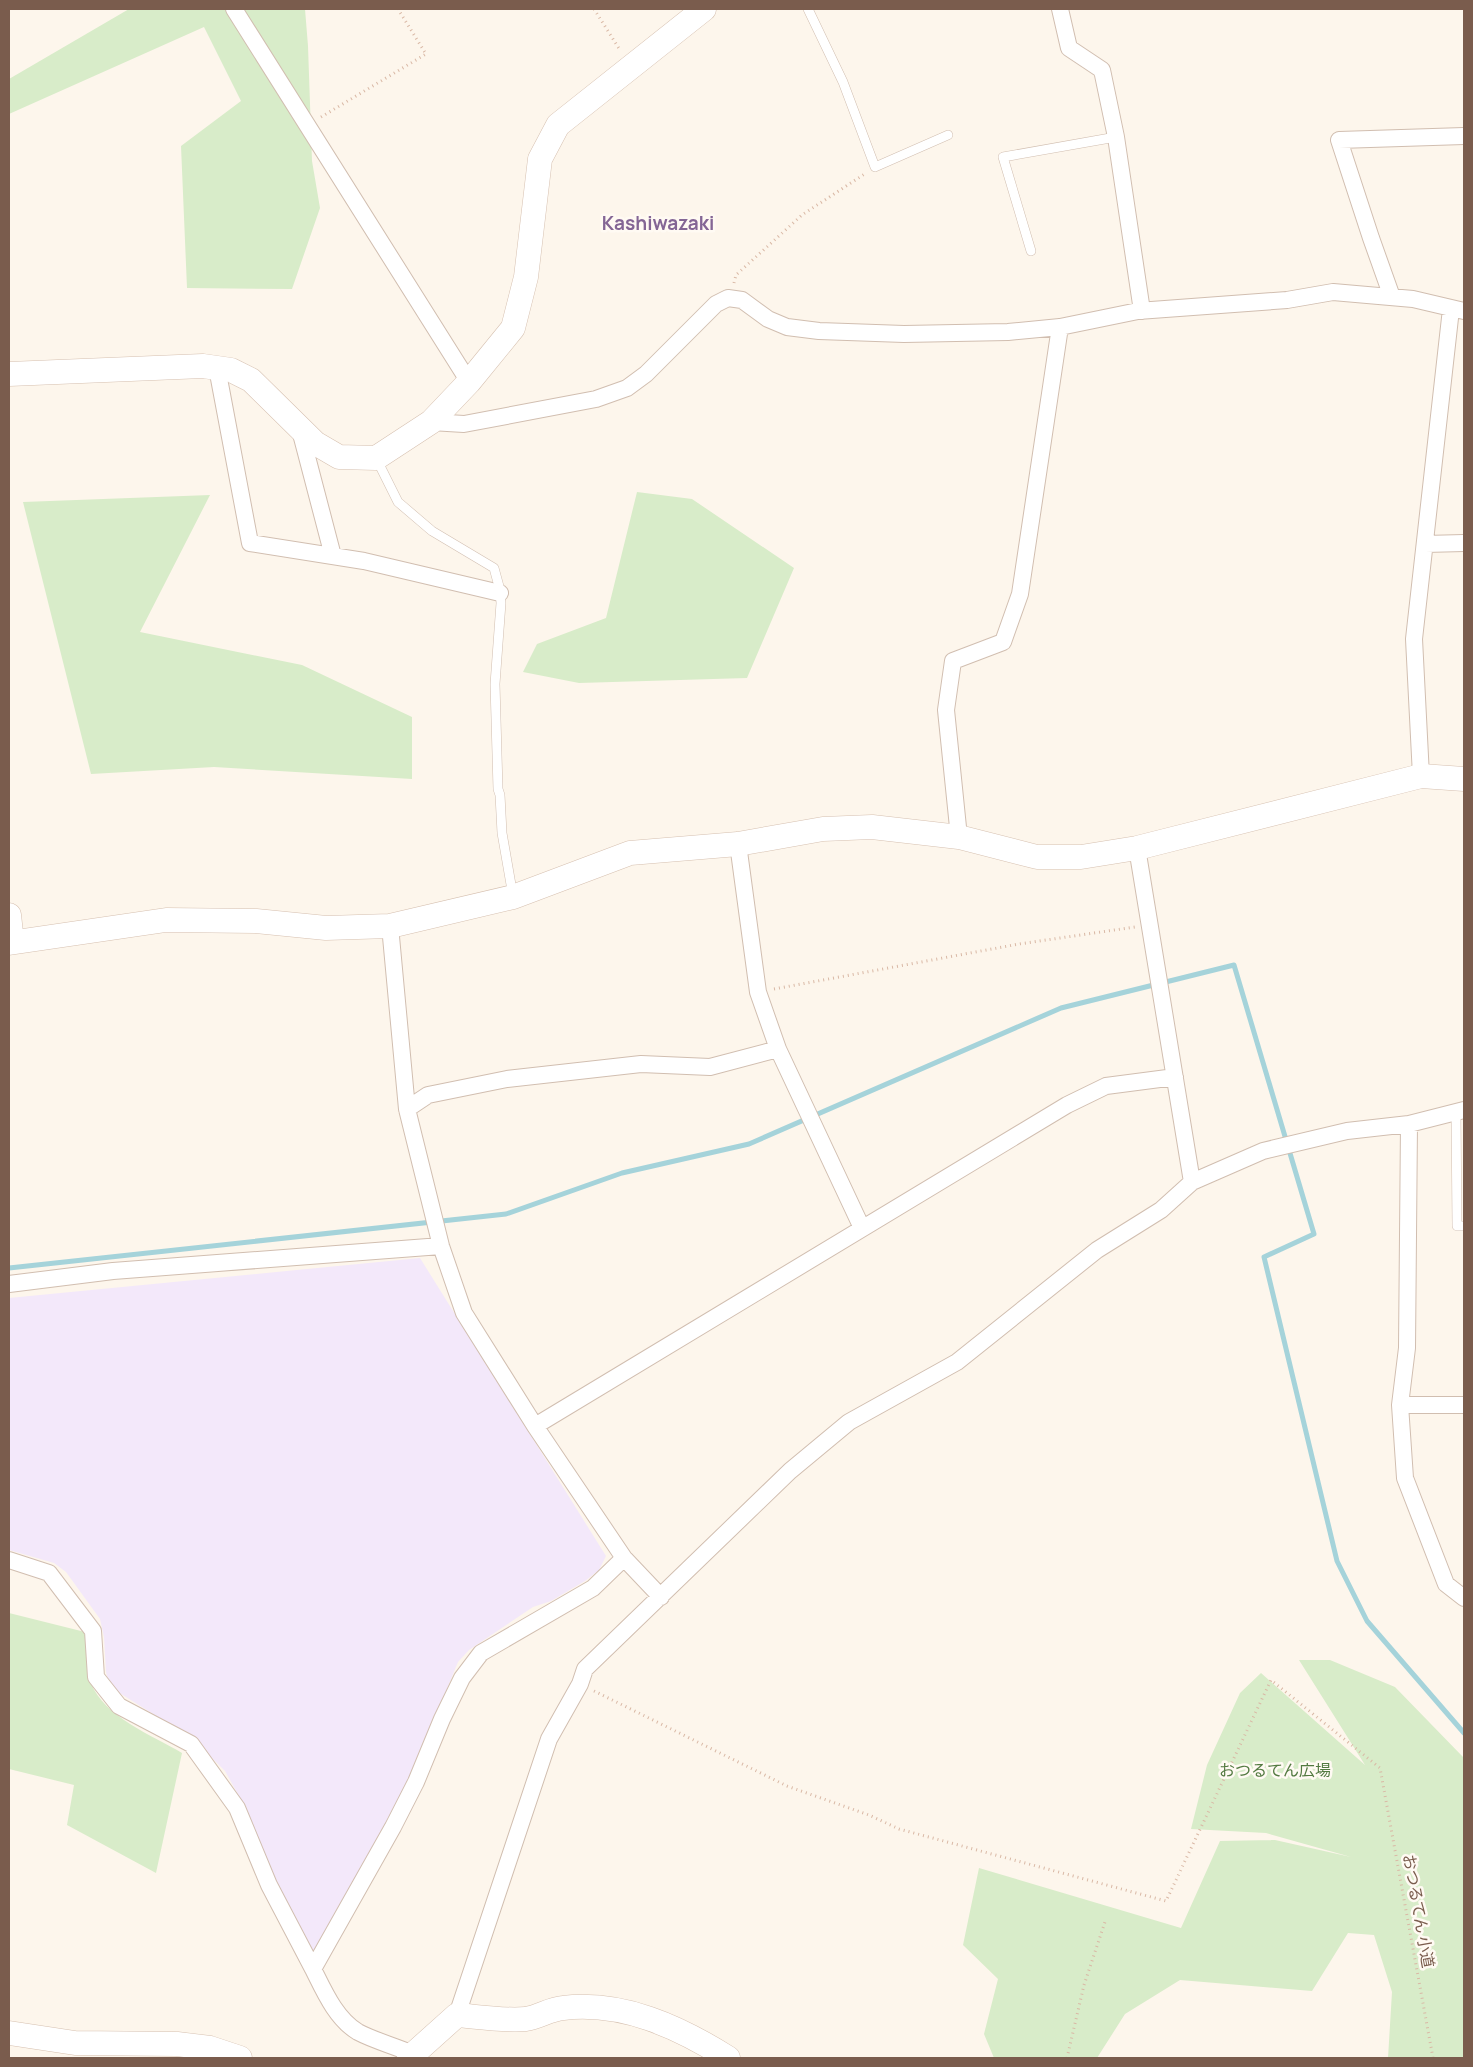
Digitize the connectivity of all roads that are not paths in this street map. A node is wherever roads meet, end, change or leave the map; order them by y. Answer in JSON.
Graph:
{"nodes":[{"id":1,"x":234,"y":9,"type":"edge"},
{"id":2,"x":704,"y":9,"type":"edge"},
{"id":3,"x":808,"y":9,"type":"edge"},
{"id":4,"x":1060,"y":9,"type":"edge"},
{"id":5,"x":948,"y":135,"type":"dead end"},
{"id":6,"x":1464,"y":136,"type":"edge"},
{"id":7,"x":1116,"y":137,"type":"junction"},
{"id":8,"x":1031,"y":251,"type":"dead end"},
{"id":9,"x":1392,"y":297,"type":"junction"},
{"id":10,"x":1458,"y":310,"type":"edge"},
{"id":11,"x":1142,"y":311,"type":"junction"},
{"id":12,"x":1060,"y":327,"type":"junction"},
{"id":13,"x":217,"y":368,"type":"junction"},
{"id":14,"x":9,"y":374,"type":"edge"},
{"id":15,"x":469,"y":382,"type":"junction"},
{"id":16,"x":431,"y":422,"type":"junction"},
{"id":17,"x":300,"y":428,"type":"junction"},
{"id":18,"x":376,"y":458,"type":"junction"},
{"id":19,"x":1464,"y":543,"type":"edge"},
{"id":20,"x":1425,"y":544,"type":"junction"},
{"id":21,"x":332,"y":556,"type":"junction"},
{"id":22,"x":500,"y":593,"type":"junction"},
{"id":23,"x":1421,"y":776,"type":"junction"},
{"id":24,"x":1464,"y":780,"type":"edge"},
{"id":25,"x":959,"y":837,"type":"junction"},
{"id":26,"x":738,"y":844,"type":"junction"},
{"id":27,"x":1137,"y":848,"type":"junction"},
{"id":28,"x":513,"y":897,"type":"junction"},
{"id":29,"x":9,"y":915,"type":"edge"},
{"id":30,"x":390,"y":926,"type":"junction"},
{"id":31,"x":10,"y":942,"type":"edge"},
{"id":32,"x":778,"y":1049,"type":"junction"},
{"id":33,"x":1174,"y":1077,"type":"junction"},
{"id":34,"x":407,"y":1109,"type":"junction"},
{"id":35,"x":1460,"y":1111,"type":"edge"},
{"id":36,"x":1409,"y":1124,"type":"junction"},
{"id":37,"x":1192,"y":1182,"type":"junction"},
{"id":38,"x":1464,"y":1226,"type":"edge"},
{"id":39,"x":862,"y":1228,"type":"junction"},
{"id":40,"x":441,"y":1246,"type":"junction"},
{"id":41,"x":9,"y":1284,"type":"edge"},
{"id":42,"x":1464,"y":1404,"type":"edge"},
{"id":43,"x":1400,"y":1405,"type":"junction"},
{"id":44,"x":535,"y":1426,"type":"junction"},
{"id":45,"x":624,"y":1558,"type":"junction"},
{"id":46,"x":9,"y":1560,"type":"edge"},
{"id":47,"x":661,"y":1597,"type":"junction"},
{"id":48,"x":1464,"y":1598,"type":"edge"},
{"id":49,"x":313,"y":1969,"type":"junction"},
{"id":50,"x":457,"y":2015,"type":"junction"},
{"id":51,"x":9,"y":2033,"type":"edge"},
{"id":52,"x":411,"y":2056,"type":"edge"},
{"id":53,"x":240,"y":2058,"type":"edge"},
{"id":54,"x":728,"y":2058,"type":"edge"}],
"edges":[{"from":1,"to":15,"type":"street"},
{"from":2,"to":15,"type":"street"},
{"from":3,"to":5,"type":"lane"},
{"from":4,"to":7,"type":"street"},
{"from":6,"to":9,"type":"street"},
{"from":7,"to":8,"type":"lane"},
{"from":7,"to":11,"type":"street"},
{"from":9,"to":10,"type":"street"},
{"from":9,"to":11,"type":"street"},
{"from":10,"to":20,"type":"street"},
{"from":11,"to":12,"type":"street"},
{"from":12,"to":16,"type":"street"},
{"from":12,"to":25,"type":"street"},
{"from":13,"to":14,"type":"street"},
{"from":13,"to":17,"type":"street"},
{"from":13,"to":21,"type":"street"},
{"from":15,"to":16,"type":"street"},
{"from":16,"to":18,"type":"street"},
{"from":17,"to":18,"type":"street"},
{"from":17,"to":21,"type":"street"},
{"from":18,"to":22,"type":"lane"},
{"from":19,"to":20,"type":"street"},
{"from":20,"to":23,"type":"street"},
{"from":21,"to":22,"type":"street"},
{"from":22,"to":28,"type":"lane"},
{"from":23,"to":24,"type":"street"},
{"from":23,"to":27,"type":"street"},
{"from":25,"to":26,"type":"street"},
{"from":25,"to":27,"type":"street"},
{"from":26,"to":28,"type":"street"},
{"from":26,"to":32,"type":"street"},
{"from":27,"to":33,"type":"street"},
{"from":28,"to":30,"type":"street"},
{"from":29,"to":31,"type":"street"},
{"from":30,"to":31,"type":"street"},
{"from":30,"to":34,"type":"street"},
{"from":32,"to":34,"type":"street"},
{"from":32,"to":39,"type":"street"},
{"from":33,"to":37,"type":"street"},
{"from":33,"to":39,"type":"street"},
{"from":34,"to":40,"type":"street"},
{"from":35,"to":36,"type":"street"},
{"from":35,"to":38,"type":"lane"},
{"from":36,"to":37,"type":"street"},
{"from":36,"to":43,"type":"street"},
{"from":37,"to":47,"type":"street"},
{"from":39,"to":44,"type":"street"},
{"from":40,"to":41,"type":"street"},
{"from":40,"to":44,"type":"street"},
{"from":42,"to":43,"type":"street"},
{"from":43,"to":48,"type":"street"},
{"from":44,"to":45,"type":"street"},
{"from":45,"to":47,"type":"street"},
{"from":45,"to":49,"type":"street"},
{"from":46,"to":49,"type":"street"},
{"from":47,"to":50,"type":"street"},
{"from":49,"to":52,"type":"street"},
{"from":50,"to":52,"type":"street"},
{"from":50,"to":54,"type":"street"},
{"from":51,"to":53,"type":"street"}]}
